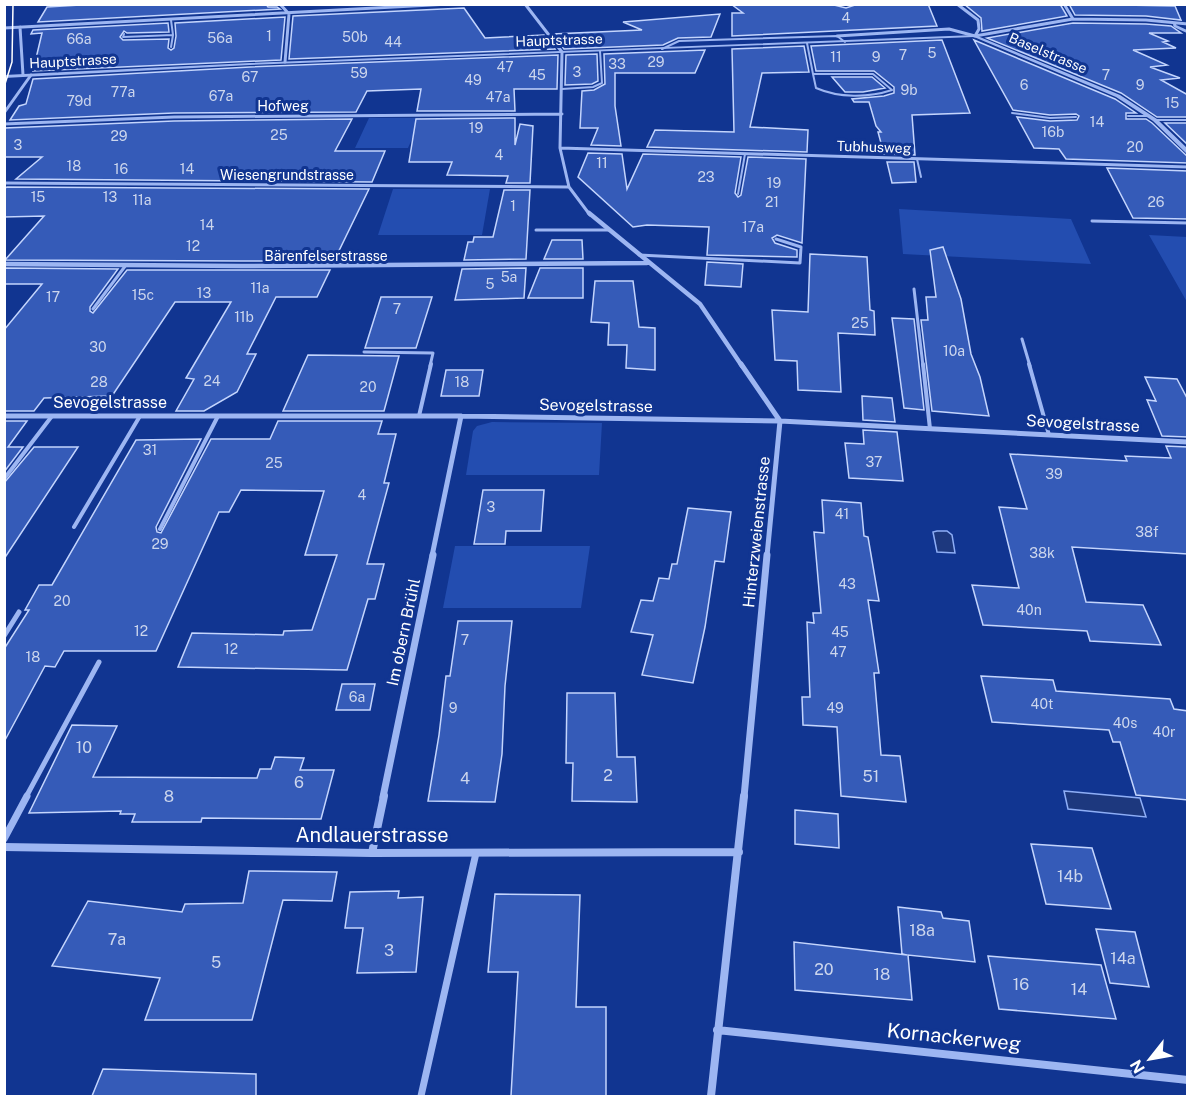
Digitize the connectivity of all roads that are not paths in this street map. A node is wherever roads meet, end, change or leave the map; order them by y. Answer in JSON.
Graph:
{"nodes":[{"id":1,"x":280,"y":4,"type":"edge"},
{"id":2,"x":450,"y":4,"type":"edge"},
{"id":3,"x":525,"y":4,"type":"edge"},
{"id":4,"x":957,"y":4,"type":"edge"},
{"id":5,"x":1064,"y":4,"type":"edge"},
{"id":6,"x":289,"y":14,"type":"junction"},
{"id":7,"x":1073,"y":19,"type":"junction"},
{"id":8,"x":171,"y":20,"type":"junction"},
{"id":9,"x":1174,"y":23,"type":"junction"},
{"id":10,"x":1188,"y":24,"type":"edge"},
{"id":11,"x":20,"y":27,"type":"junction"},
{"id":12,"x":4,"y":28,"type":"edge"},
{"id":13,"x":1188,"y":32,"type":"edge"},
{"id":14,"x":124,"y":33,"type":"dead end"},
{"id":15,"x":174,"y":35,"type":"junction"},
{"id":16,"x":837,"y":36,"type":"junction"},
{"id":17,"x":975,"y":36,"type":"junction"},
{"id":18,"x":845,"y":42,"type":"junction"},
{"id":19,"x":807,"y":43,"type":"junction"},
{"id":20,"x":171,"y":47,"type":"dead end"},
{"id":21,"x":662,"y":49,"type":"junction"},
{"id":22,"x":600,"y":51,"type":"junction"},
{"id":23,"x":562,"y":52,"type":"junction"},
{"id":24,"x":285,"y":62,"type":"junction"},
{"id":25,"x":813,"y":74,"type":"junction"},
{"id":26,"x":23,"y":75,"type":"junction"},
{"id":27,"x":31,"y":75,"type":"junction"},
{"id":28,"x":4,"y":77,"type":"edge"},
{"id":29,"x":562,"y":89,"type":"junction"},
{"id":30,"x":4,"y":112,"type":"edge"},
{"id":31,"x":1012,"y":113,"type":"dead end"},
{"id":32,"x":562,"y":114,"type":"junction"},
{"id":33,"x":1128,"y":116,"type":"dead end"},
{"id":34,"x":1149,"y":116,"type":"junction"},
{"id":35,"x":1076,"y":117,"type":"dead end"},
{"id":36,"x":1155,"y":120,"type":"junction"},
{"id":37,"x":1188,"y":120,"type":"edge"},
{"id":38,"x":4,"y":124,"type":"edge"},
{"id":39,"x":560,"y":148,"type":"junction"},
{"id":40,"x":1188,"y":153,"type":"edge"},
{"id":41,"x":745,"y":154,"type":"junction"},
{"id":42,"x":917,"y":159,"type":"junction"},
{"id":43,"x":1188,"y":167,"type":"edge"},
{"id":44,"x":921,"y":177,"type":"dead end"},
{"id":45,"x":4,"y":183,"type":"edge"},
{"id":46,"x":569,"y":187,"type":"junction"},
{"id":47,"x":738,"y":194,"type":"dead end"},
{"id":48,"x":1092,"y":221,"type":"dead end"},
{"id":49,"x":1188,"y":223,"type":"edge"},
{"id":50,"x":536,"y":230,"type":"dead end"},
{"id":51,"x":608,"y":230,"type":"junction"},
{"id":52,"x":776,"y":239,"type":"dead end"},
{"id":53,"x":638,"y":255,"type":"junction"},
{"id":54,"x":648,"y":263,"type":"junction"},
{"id":55,"x":4,"y":264,"type":"edge"},
{"id":56,"x":126,"y":265,"type":"junction"},
{"id":57,"x":914,"y":289,"type":"dead end"},
{"id":58,"x":93,"y":309,"type":"dead end"},
{"id":59,"x":1022,"y":339,"type":"dead end"},
{"id":60,"x":364,"y":352,"type":"dead end"},
{"id":61,"x":4,"y":416,"type":"edge"},
{"id":62,"x":52,"y":416,"type":"junction"},
{"id":63,"x":140,"y":416,"type":"junction"},
{"id":64,"x":218,"y":416,"type":"junction"},
{"id":65,"x":419,"y":416,"type":"junction"},
{"id":66,"x":461,"y":416,"type":"junction"},
{"id":67,"x":780,"y":421,"type":"junction"},
{"id":68,"x":930,"y":429,"type":"junction"},
{"id":69,"x":1049,"y":435,"type":"junction"},
{"id":70,"x":1188,"y":442,"type":"edge"},
{"id":71,"x":4,"y":479,"type":"edge"},
{"id":72,"x":74,"y":527,"type":"dead end"},
{"id":73,"x":160,"y":529,"type":"dead end"},
{"id":74,"x":19,"y":612,"type":"dead end"},
{"id":75,"x":4,"y":636,"type":"edge"},
{"id":76,"x":99,"y":662,"type":"dead end"},
{"id":77,"x":4,"y":839,"type":"edge"},
{"id":78,"x":4,"y":847,"type":"edge"},
{"id":79,"x":476,"y":851,"type":"junction"},
{"id":80,"x":739,"y":852,"type":"junction"},
{"id":81,"x":372,"y":853,"type":"junction"},
{"id":82,"x":717,"y":1030,"type":"junction"},
{"id":83,"x":1188,"y":1080,"type":"edge"},
{"id":84,"x":421,"y":1096,"type":"edge"},
{"id":85,"x":711,"y":1096,"type":"edge"}],
"edges":[{"from":1,"to":6,"type":"street"},
{"from":2,"to":6,"type":"street"},
{"from":3,"to":23,"type":"street"},
{"from":4,"to":17,"type":"street"},
{"from":5,"to":7,"type":"street"},
{"from":6,"to":8,"type":"street"},
{"from":6,"to":24,"type":"street"},
{"from":7,"to":9,"type":"street","name":"Baselstrasse"},
{"from":7,"to":17,"type":"street","name":"Baselstrasse"},
{"from":8,"to":11,"type":"street"},
{"from":8,"to":15,"type":"lane"},
{"from":9,"to":10,"type":"street","name":"Baselstrasse"},
{"from":9,"to":13,"type":"street"},
{"from":11,"to":12,"type":"street"},
{"from":11,"to":26,"type":"street"},
{"from":14,"to":15,"type":"lane"},
{"from":15,"to":20,"type":"lane"},
{"from":16,"to":17,"type":"street"},
{"from":16,"to":18,"type":"lane"},
{"from":16,"to":21,"type":"lane"},
{"from":17,"to":18,"type":"street","name":"Hauptstrasse"},
{"from":17,"to":34,"type":"street","name":"Baselstrasse"},
{"from":18,"to":19,"type":"street","name":"Hauptstrasse"},
{"from":19,"to":21,"type":"street","name":"Hauptstrasse"},
{"from":19,"to":25,"type":"lane"},
{"from":21,"to":22,"type":"street","name":"Hauptstrasse"},
{"from":22,"to":23,"type":"street","name":"Hauptstrasse"},
{"from":22,"to":29,"type":"lane"},
{"from":23,"to":24,"type":"street","name":"Hauptstrasse"},
{"from":23,"to":29,"type":"street"},
{"from":24,"to":27,"type":"street","name":"Hauptstrasse"},
{"from":25,"to":25,"type":"lane"},
{"from":26,"to":27,"type":"street","name":"Hauptstrasse"},
{"from":26,"to":28,"type":"street","name":"Hauptstrasse"},
{"from":27,"to":30,"type":"street"},
{"from":29,"to":32,"type":"street"},
{"from":31,"to":35,"type":"lane"},
{"from":32,"to":38,"type":"street","name":"Hofweg"},
{"from":32,"to":39,"type":"street"},
{"from":33,"to":34,"type":"lane"},
{"from":34,"to":36,"type":"street","name":"Baselstrasse"},
{"from":36,"to":37,"type":"lane"},
{"from":36,"to":40,"type":"street","name":"Baselstrasse"},
{"from":39,"to":41,"type":"street","name":"Tubhusweg"},
{"from":39,"to":46,"type":"street"},
{"from":41,"to":42,"type":"street","name":"Tubhusweg"},
{"from":41,"to":47,"type":"lane"},
{"from":42,"to":43,"type":"street","name":"Tubhusweg"},
{"from":42,"to":44,"type":"lane"},
{"from":45,"to":46,"type":"street","name":"Wiesengrundstrasse"},
{"from":46,"to":51,"type":"street"},
{"from":48,"to":49,"type":"lane"},
{"from":50,"to":51,"type":"lane"},
{"from":51,"to":53,"type":"street"},
{"from":52,"to":53,"type":"lane"},
{"from":53,"to":54,"type":"street"},
{"from":54,"to":56,"type":"street","name":"Bärenfelserstrasse"},
{"from":54,"to":67,"type":"street"},
{"from":55,"to":56,"type":"street","name":"Bärenfelserstrasse"},
{"from":56,"to":58,"type":"lane"},
{"from":57,"to":68,"type":"lane"},
{"from":59,"to":69,"type":"lane"},
{"from":60,"to":65,"type":"lane"},
{"from":61,"to":62,"type":"street","name":"Sevogelstrasse"},
{"from":62,"to":63,"type":"street","name":"Sevogelstrasse"},
{"from":62,"to":71,"type":"lane"},
{"from":63,"to":64,"type":"street","name":"Sevogelstrasse"},
{"from":63,"to":72,"type":"lane"},
{"from":64,"to":65,"type":"street","name":"Sevogelstrasse"},
{"from":64,"to":73,"type":"lane"},
{"from":65,"to":66,"type":"street","name":"Sevogelstrasse"},
{"from":66,"to":67,"type":"street","name":"Sevogelstrasse"},
{"from":66,"to":81,"type":"street","name":"Im obern Brühl"},
{"from":67,"to":68,"type":"street","name":"Sevogelstrasse"},
{"from":67,"to":80,"type":"street","name":"Hinterzweienstrasse"},
{"from":68,"to":69,"type":"street","name":"Sevogelstrasse"},
{"from":69,"to":70,"type":"street","name":"Sevogelstrasse"},
{"from":74,"to":75,"type":"lane"},
{"from":76,"to":77,"type":"lane"},
{"from":78,"to":81,"type":"street","name":"Andlauerstrasse"},
{"from":79,"to":80,"type":"street","name":"Andlauerstrasse"},
{"from":79,"to":81,"type":"street","name":"Andlauerstrasse"},
{"from":79,"to":84,"type":"lane"},
{"from":80,"to":82,"type":"street","name":"Hinterzweienstrasse"},
{"from":82,"to":83,"type":"street","name":"Kornackerweg"},
{"from":82,"to":85,"type":"street","name":"Hinterzweienstrasse"}]}
